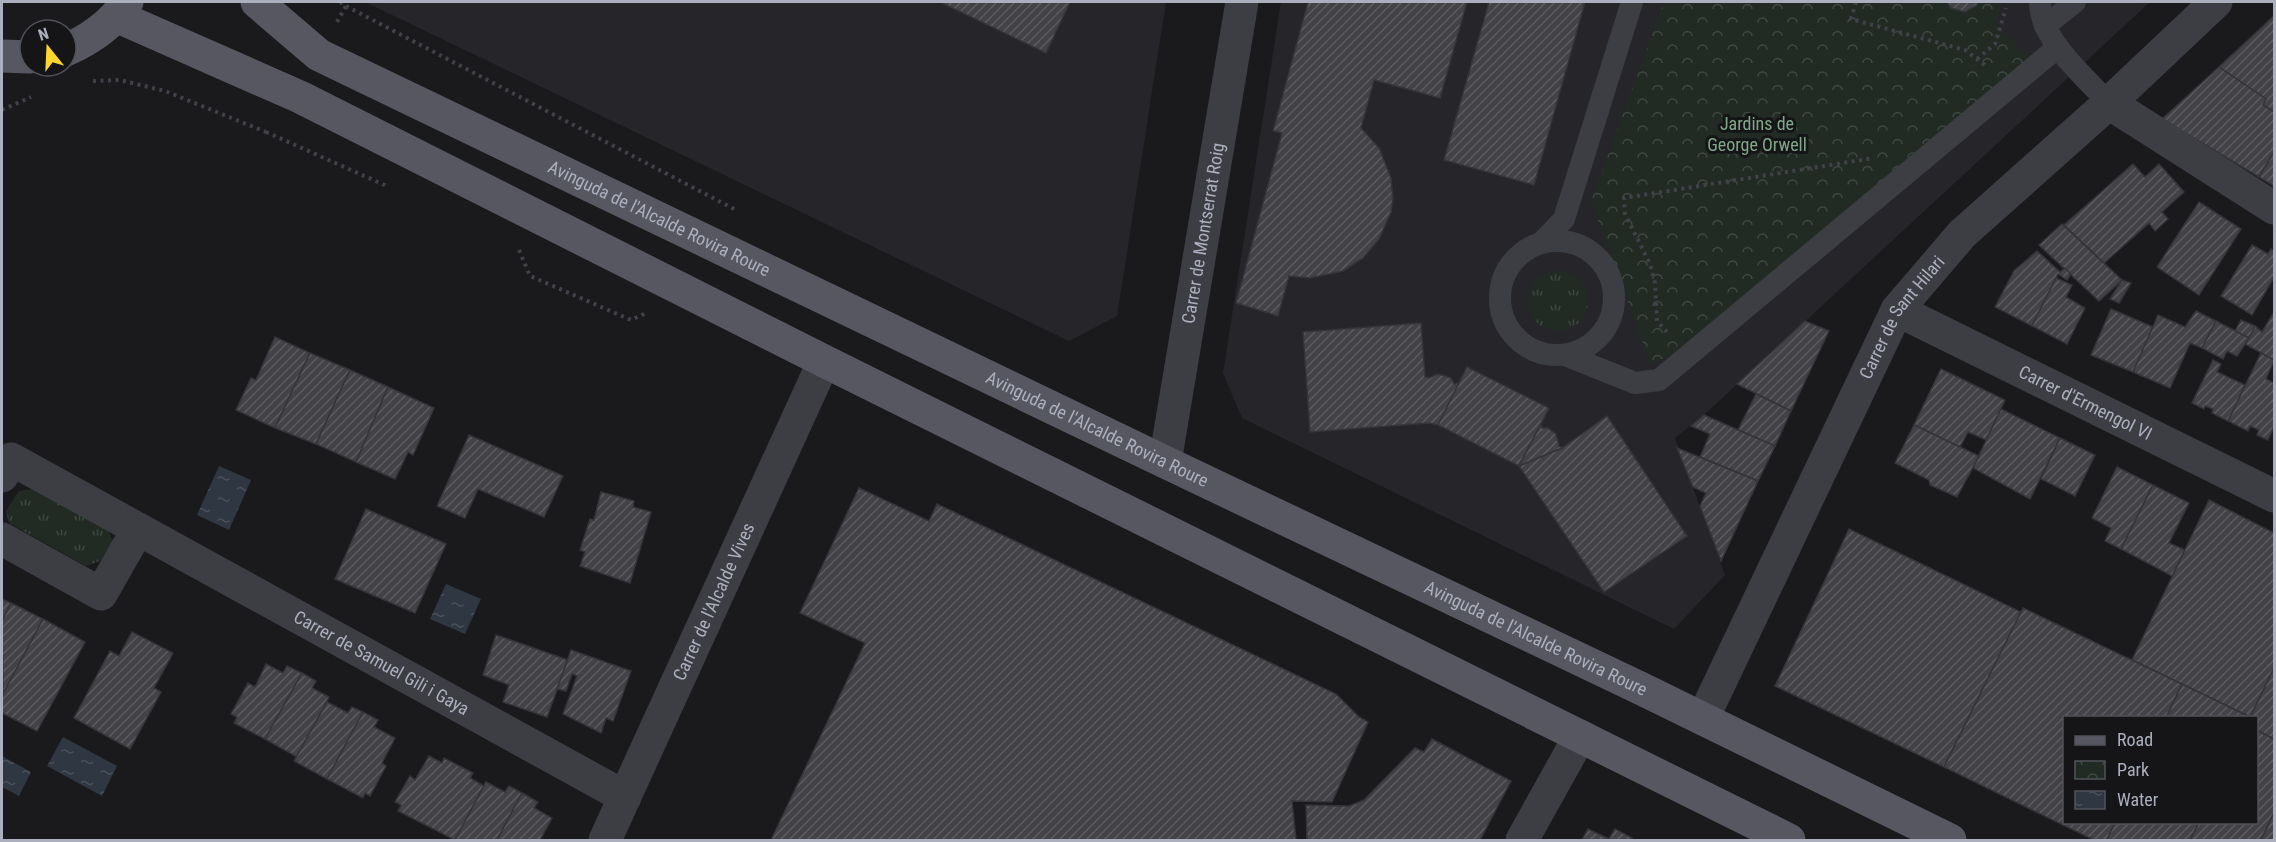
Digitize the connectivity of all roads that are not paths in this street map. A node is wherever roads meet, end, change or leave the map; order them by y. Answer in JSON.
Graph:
{"nodes":[{"id":1,"x":257,"y":2,"type":"edge"},
{"id":2,"x":1242,"y":2,"type":"edge"},
{"id":3,"x":1632,"y":2,"type":"edge"},
{"id":4,"x":2040,"y":2,"type":"edge"},
{"id":5,"x":2075,"y":2,"type":"edge"},
{"id":6,"x":2216,"y":2,"type":"edge"},
{"id":7,"x":122,"y":9,"type":"edge"},
{"id":8,"x":2044,"y":26,"type":"junction"},
{"id":9,"x":78,"y":44,"type":"edge"},
{"id":10,"x":2058,"y":47,"type":"junction"},
{"id":11,"x":2109,"y":103,"type":"junction"},
{"id":12,"x":2274,"y":208,"type":"edge"},
{"id":13,"x":1542,"y":242,"type":"junction"},
{"id":14,"x":1897,"y":310,"type":"junction"},
{"id":15,"x":1565,"y":355,"type":"junction"},
{"id":16,"x":824,"y":362,"type":"junction"},
{"id":17,"x":1165,"y":462,"type":"junction"},
{"id":18,"x":2,"y":476,"type":"edge"},
{"id":19,"x":2274,"y":496,"type":"edge"},
{"id":20,"x":138,"y":529,"type":"junction"},
{"id":21,"x":2,"y":539,"type":"edge"},
{"id":22,"x":1703,"y":718,"type":"junction"},
{"id":23,"x":1580,"y":736,"type":"junction"},
{"id":24,"x":625,"y":797,"type":"junction"},
{"id":25,"x":605,"y":840,"type":"edge"},
{"id":26,"x":1522,"y":840,"type":"edge"},
{"id":27,"x":1789,"y":840,"type":"edge"},
{"id":28,"x":1950,"y":840,"type":"edge"}],
"edges":[{"from":1,"to":17,"type":"main road","name":"Avinguda de l'Alcalde Rovira Roure"},
{"from":2,"to":17,"type":"street","name":"Carrer de Montserrat Roig"},
{"from":3,"to":13,"type":"lane"},
{"from":4,"to":8,"type":"lane"},
{"from":5,"to":8,"type":"lane"},
{"from":6,"to":11,"type":"street","name":"Carrer de Sant Hilari"},
{"from":7,"to":9,"type":"main road"},
{"from":7,"to":16,"type":"main road"},
{"from":8,"to":10,"type":"lane"},
{"from":10,"to":11,"type":"lane"},
{"from":10,"to":15,"type":"lane"},
{"from":11,"to":12,"type":"street"},
{"from":11,"to":14,"type":"street","name":"Carrer de Sant Hilari"},
{"from":13,"to":15,"type":"lane"},
{"from":13,"to":15,"type":"lane"},
{"from":14,"to":19,"type":"street","name":"Carrer d'Ermengol VI"},
{"from":14,"to":22,"type":"street","name":"Carrer de Sant Hilari"},
{"from":16,"to":23,"type":"main road"},
{"from":16,"to":24,"type":"street","name":"Carrer de l'Alcalde Vives"},
{"from":17,"to":22,"type":"main road","name":"Avinguda de l'Alcalde Rovira Roure"},
{"from":18,"to":20,"type":"street","name":"Carrer de Samuel Gili i Gaya"},
{"from":20,"to":21,"type":"street"},
{"from":20,"to":24,"type":"street","name":"Carrer de Samuel Gili i Gaya"},
{"from":22,"to":28,"type":"main road","name":"Avinguda de l'Alcalde Rovira Roure"},
{"from":23,"to":26,"type":"street"},
{"from":23,"to":27,"type":"main road"},
{"from":24,"to":25,"type":"street","name":"Carrer de l'Alcalde Vives"}]}
